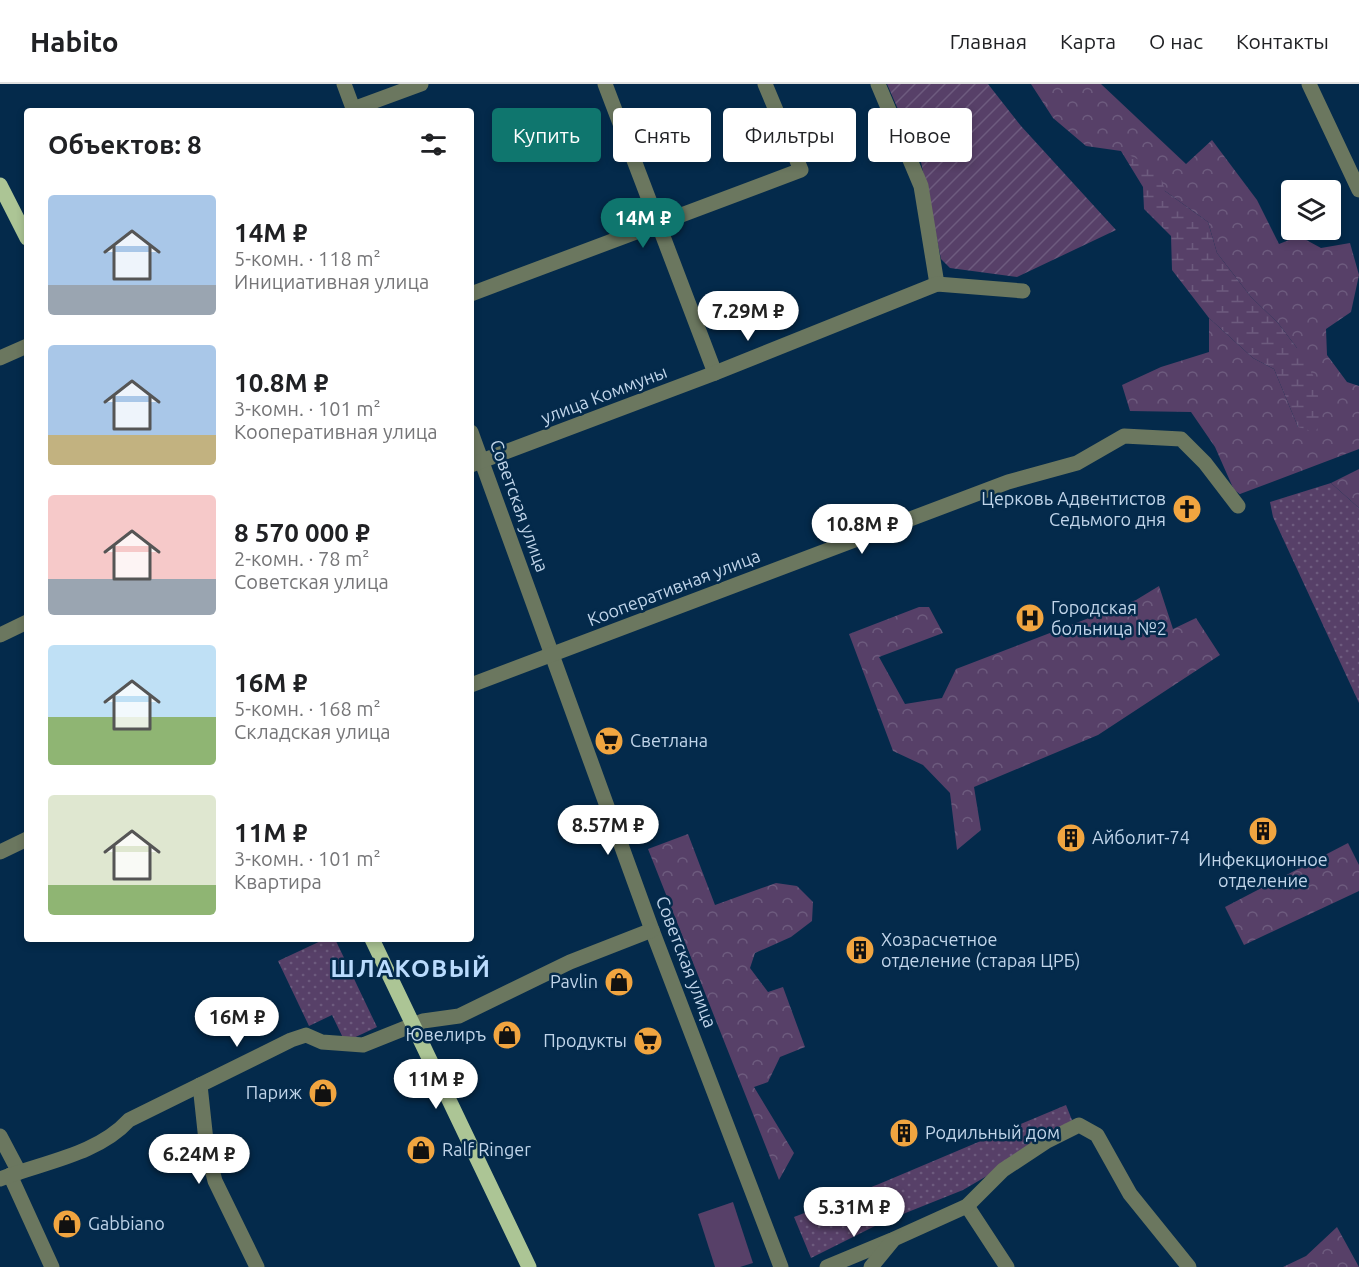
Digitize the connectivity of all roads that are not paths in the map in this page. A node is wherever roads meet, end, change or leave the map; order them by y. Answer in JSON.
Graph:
{"nodes":[{"id":1,"x":344,"y":84,"type":"edge"},
{"id":2,"x":421,"y":84,"type":"edge"},
{"id":3,"x":605,"y":84,"type":"edge"},
{"id":4,"x":765,"y":84,"type":"edge"},
{"id":5,"x":878,"y":84,"type":"edge"},
{"id":6,"x":1309,"y":84,"type":"edge"},
{"id":7,"x":353,"y":108,"type":"edge"},
{"id":8,"x":359,"y":108,"type":"edge"},
{"id":9,"x":1357,"y":180,"type":"edge"},
{"id":10,"x":0,"y":185,"type":"edge"},
{"id":11,"x":657,"y":226,"type":"junction"},
{"id":12,"x":24,"y":232,"type":"edge"},
{"id":13,"x":937,"y":284,"type":"junction"},
{"id":14,"x":1023,"y":291,"type":"dead end"},
{"id":15,"x":474,"y":293,"type":"edge"},
{"id":16,"x":24,"y":347,"type":"edge"},
{"id":17,"x":0,"y":358,"type":"edge"},
{"id":18,"x":715,"y":373,"type":"junction"},
{"id":19,"x":476,"y":463,"type":"edge"},
{"id":20,"x":1238,"y":506,"type":"dead end"},
{"id":21,"x":24,"y":623,"type":"edge"},
{"id":22,"x":0,"y":635,"type":"edge"},
{"id":23,"x":551,"y":652,"type":"junction"},
{"id":24,"x":474,"y":684,"type":"edge"},
{"id":25,"x":24,"y":840,"type":"edge"},
{"id":26,"x":0,"y":852,"type":"edge"},
{"id":27,"x":651,"y":930,"type":"junction"},
{"id":28,"x":373,"y":942,"type":"edge"},
{"id":29,"x":413,"y":1025,"type":"junction"},
{"id":30,"x":200,"y":1085,"type":"junction"},
{"id":31,"x":0,"y":1136,"type":"edge"},
{"id":32,"x":10,"y":1176,"type":"edge"},
{"id":33,"x":967,"y":1206,"type":"junction"},
{"id":34,"x":894,"y":1239,"type":"junction"},
{"id":35,"x":52,"y":1267,"type":"edge"},
{"id":36,"x":257,"y":1267,"type":"edge"},
{"id":37,"x":529,"y":1267,"type":"edge"},
{"id":38,"x":781,"y":1267,"type":"edge"},
{"id":39,"x":827,"y":1267,"type":"edge"},
{"id":40,"x":872,"y":1267,"type":"edge"},
{"id":41,"x":1007,"y":1267,"type":"edge"},
{"id":42,"x":1189,"y":1267,"type":"edge"}],
"edges":[{"from":1,"to":7,"type":"street"},
{"from":2,"to":8,"type":"street"},
{"from":3,"to":11,"type":"street"},
{"from":4,"to":11,"type":"street"},
{"from":5,"to":13,"type":"street"},
{"from":6,"to":9,"type":"street"},
{"from":10,"to":12,"type":"main road"},
{"from":11,"to":15,"type":"street"},
{"from":11,"to":18,"type":"street"},
{"from":13,"to":14,"type":"street","name":"улица Коммуны"},
{"from":13,"to":18,"type":"street","name":"улица Коммуны"},
{"from":16,"to":17,"type":"street"},
{"from":18,"to":19,"type":"street","name":"улица Коммуны"},
{"from":19,"to":23,"type":"street","name":"Советская улица"},
{"from":20,"to":23,"type":"street","name":"Кооперативная улица"},
{"from":21,"to":22,"type":"street"},
{"from":23,"to":24,"type":"street","name":"Кооперативная улица"},
{"from":23,"to":27,"type":"street","name":"Советская улица"},
{"from":25,"to":26,"type":"street"},
{"from":27,"to":29,"type":"street"},
{"from":27,"to":38,"type":"street","name":"Советская улица"},
{"from":28,"to":29,"type":"main road"},
{"from":29,"to":30,"type":"street"},
{"from":29,"to":37,"type":"main road"},
{"from":30,"to":32,"type":"street"},
{"from":30,"to":36,"type":"street"},
{"from":31,"to":32,"type":"street"},
{"from":32,"to":35,"type":"street"},
{"from":33,"to":34,"type":"street"},
{"from":33,"to":41,"type":"street"},
{"from":33,"to":42,"type":"street"},
{"from":34,"to":39,"type":"street"},
{"from":34,"to":40,"type":"street"}]}
